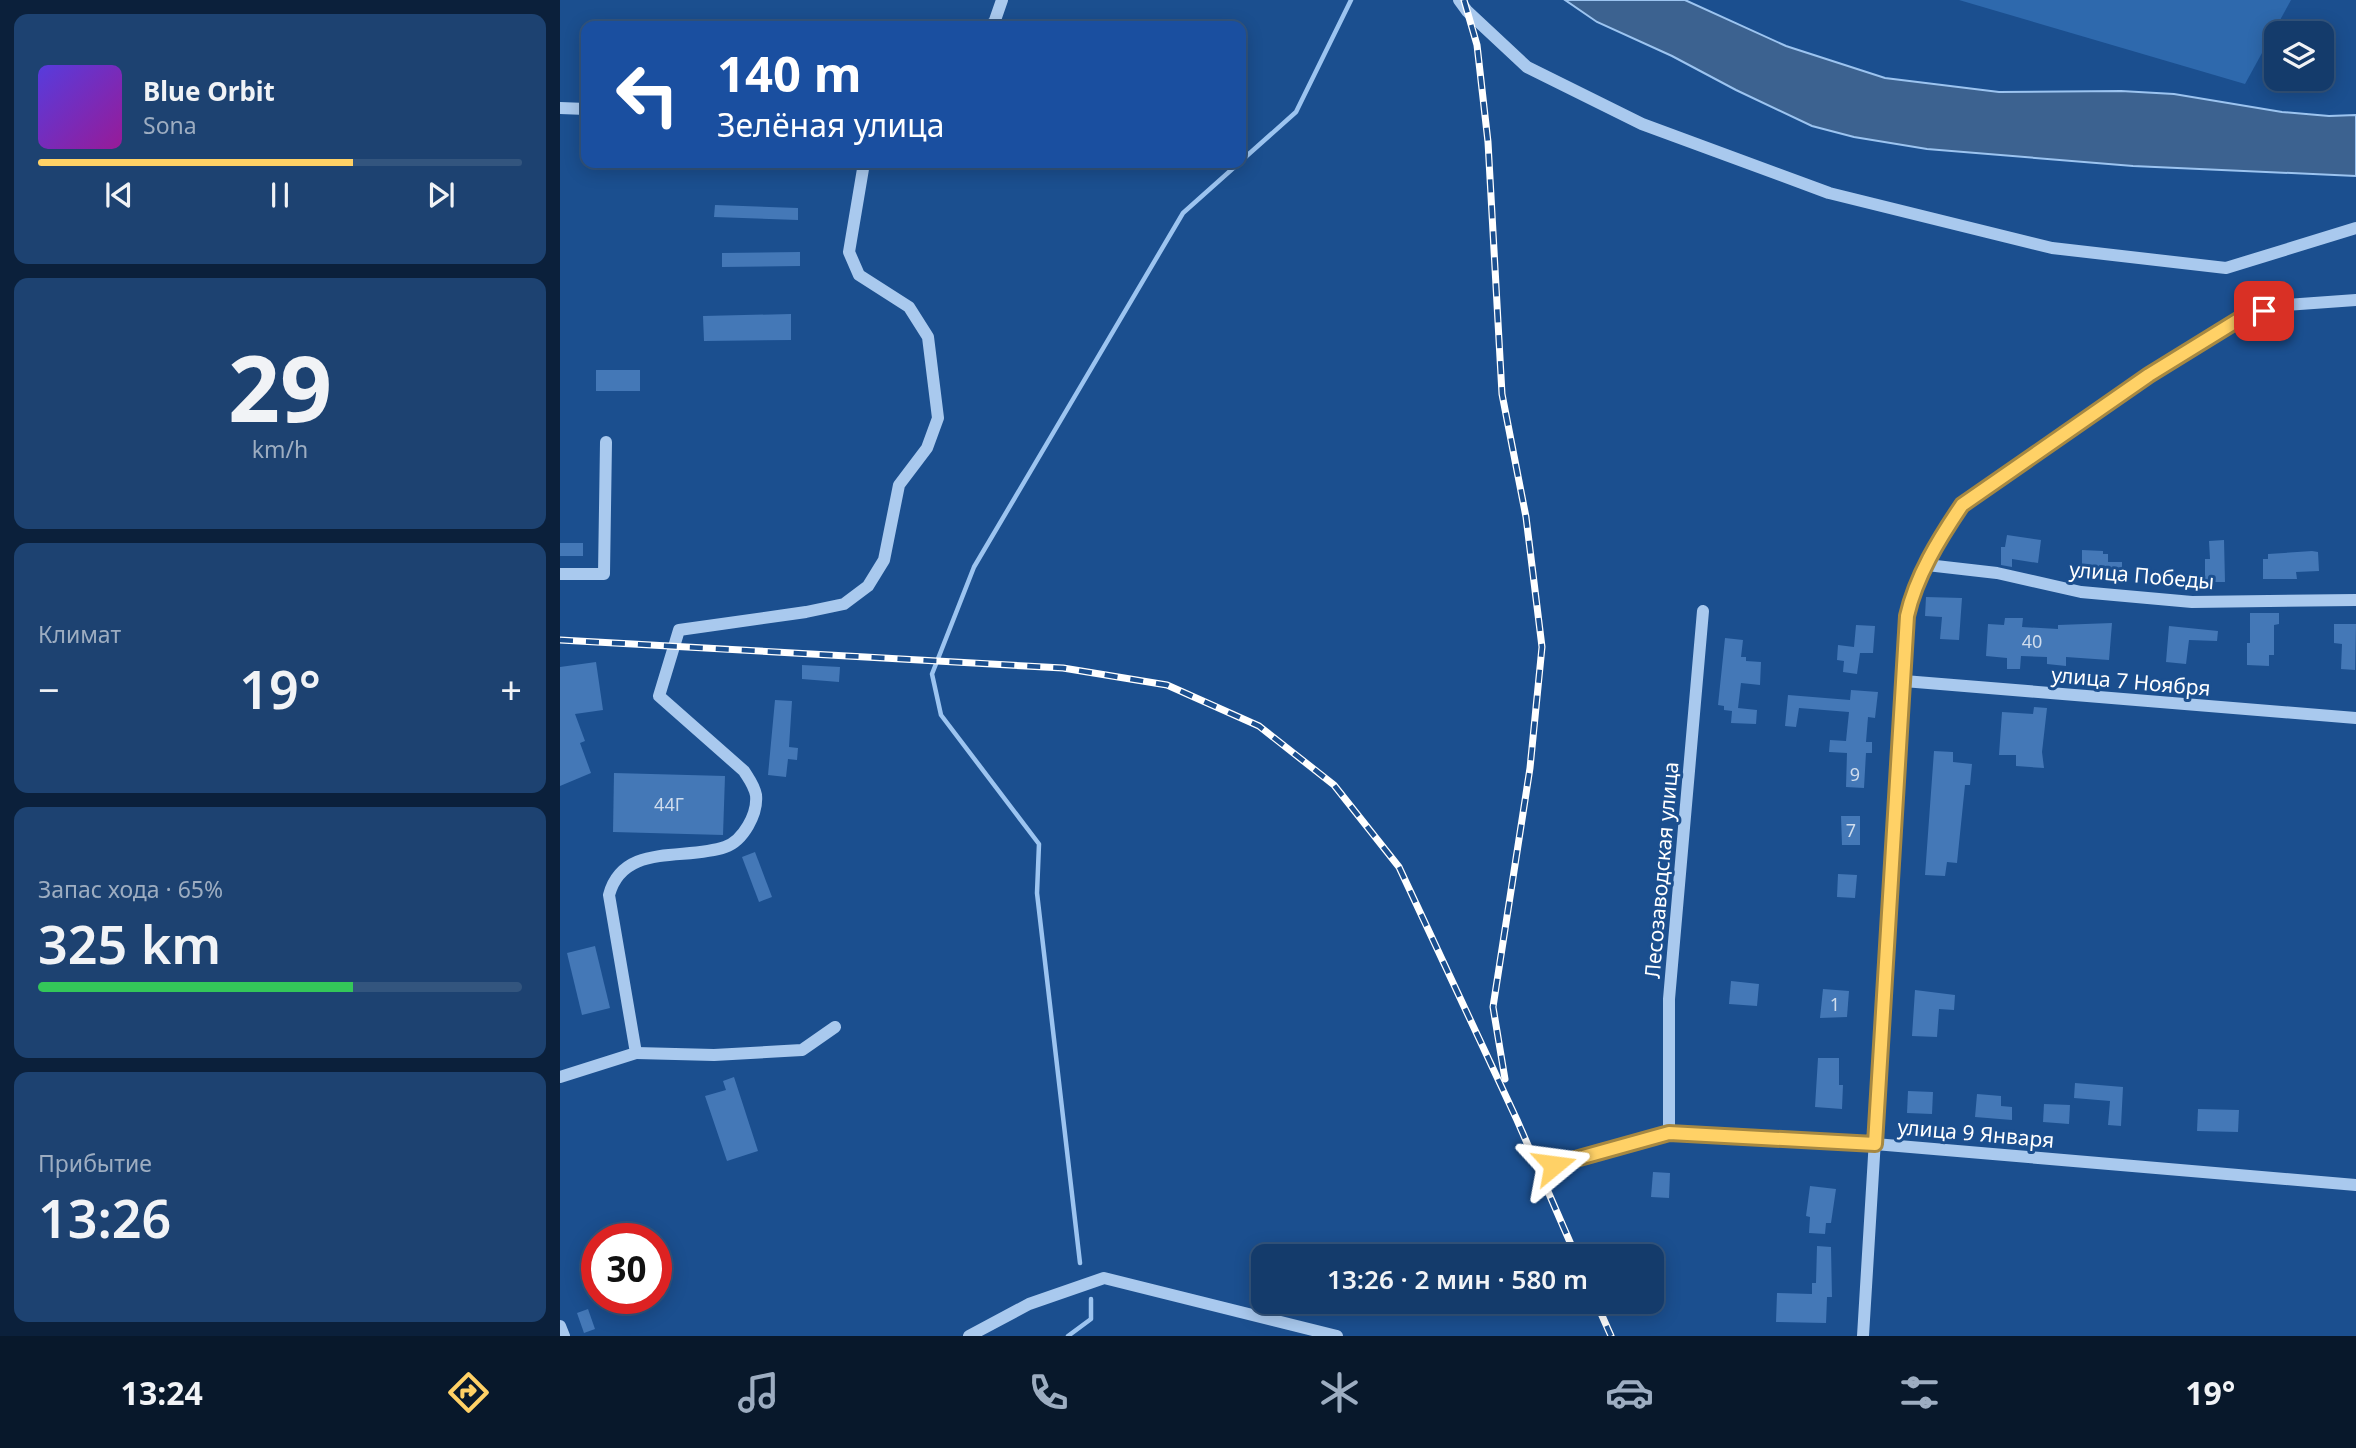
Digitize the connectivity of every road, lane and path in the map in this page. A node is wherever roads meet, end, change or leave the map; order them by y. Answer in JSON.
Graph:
{"nodes":[{"id":1,"x":1002,"y":0,"type":"edge"},
{"id":2,"x":1459,"y":0,"type":"edge"},
{"id":3,"x":995,"y":21,"type":"edge"},
{"id":4,"x":560,"y":108,"type":"edge"},
{"id":5,"x":581,"y":109,"type":"edge"},
{"id":6,"x":863,"y":168,"type":"edge"},
{"id":7,"x":2356,"y":228,"type":"edge"},
{"id":8,"x":2356,"y":300,"type":"edge"},
{"id":9,"x":606,"y":442,"type":"dead end"},
{"id":10,"x":1927,"y":565,"type":"junction"},
{"id":11,"x":560,"y":574,"type":"edge"},
{"id":12,"x":2356,"y":600,"type":"edge"},
{"id":13,"x":1703,"y":611,"type":"dead end"},
{"id":14,"x":1904,"y":681,"type":"junction"},
{"id":15,"x":2356,"y":718,"type":"edge"},
{"id":16,"x":835,"y":1027,"type":"dead end"},
{"id":17,"x":636,"y":1052,"type":"junction"},
{"id":18,"x":560,"y":1077,"type":"edge"},
{"id":19,"x":1669,"y":1133,"type":"junction"},
{"id":20,"x":1875,"y":1144,"type":"junction"},
{"id":21,"x":1554,"y":1165,"type":"dead end"},
{"id":22,"x":2356,"y":1185,"type":"edge"},
{"id":23,"x":560,"y":1326,"type":"edge"},
{"id":24,"x":564,"y":1336,"type":"edge"},
{"id":25,"x":968,"y":1336,"type":"edge"},
{"id":26,"x":1337,"y":1336,"type":"edge"},
{"id":27,"x":1863,"y":1336,"type":"edge"}],
"edges":[{"from":1,"to":3,"type":"street"},
{"from":2,"to":7,"type":"street"},
{"from":4,"to":5,"type":"street"},
{"from":6,"to":17,"type":"street"},
{"from":8,"to":10,"type":"street"},
{"from":9,"to":11,"type":"street"},
{"from":10,"to":12,"type":"street","name":"улица Победы"},
{"from":10,"to":14,"type":"street"},
{"from":13,"to":19,"type":"street","name":"Лесозаводская улица"},
{"from":14,"to":15,"type":"street","name":"улица 7 Ноября"},
{"from":14,"to":20,"type":"street"},
{"from":16,"to":17,"type":"street"},
{"from":17,"to":18,"type":"street"},
{"from":19,"to":20,"type":"street","name":"улица 9 Января"},
{"from":19,"to":21,"type":"street","name":"улица 9 Января"},
{"from":20,"to":22,"type":"street","name":"улица 9 Января"},
{"from":20,"to":27,"type":"street"},
{"from":23,"to":24,"type":"street"},
{"from":25,"to":26,"type":"street"}]}
